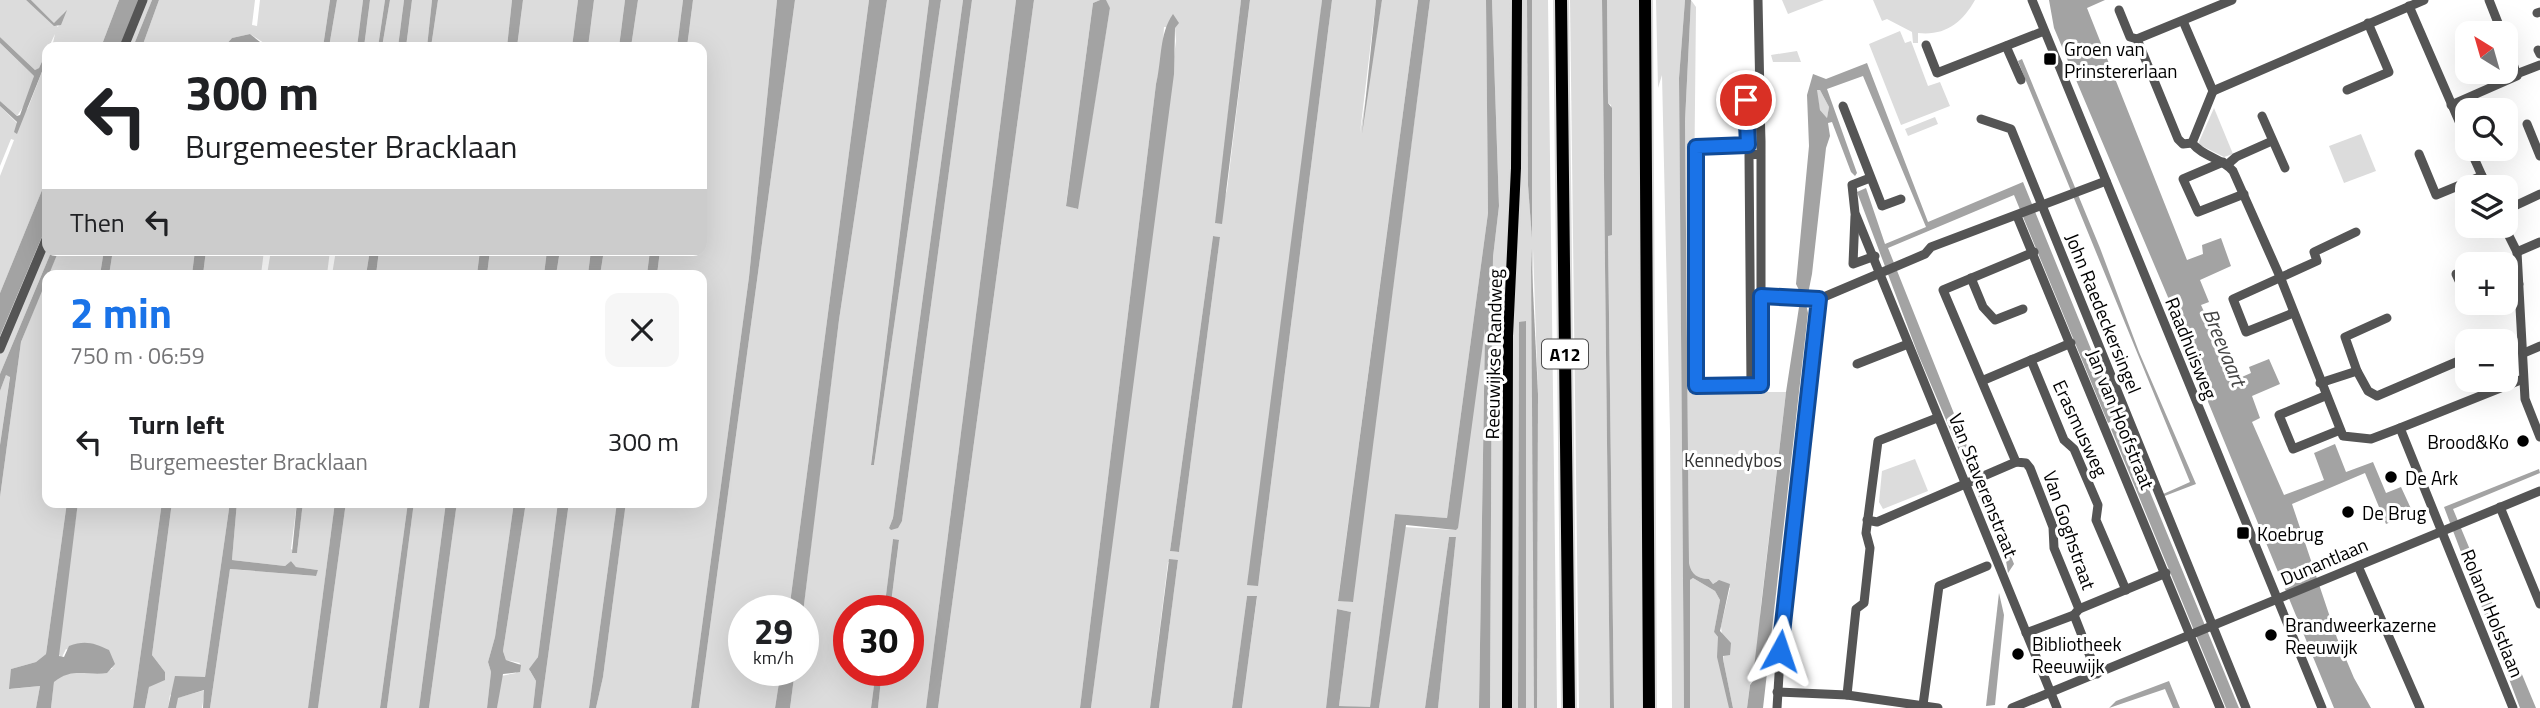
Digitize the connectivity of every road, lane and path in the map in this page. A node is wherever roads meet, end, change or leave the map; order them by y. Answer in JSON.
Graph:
{"nodes":[{"id":1,"x":143,"y":0,"type":"edge"},
{"id":2,"x":1517,"y":0,"type":"edge"},
{"id":3,"x":1561,"y":0,"type":"edge"},
{"id":4,"x":1645,"y":0,"type":"edge"},
{"id":5,"x":1758,"y":0,"type":"edge"},
{"id":6,"x":2032,"y":0,"type":"edge"},
{"id":7,"x":2232,"y":0,"type":"edge"},
{"id":8,"x":2424,"y":0,"type":"edge"},
{"id":9,"x":2489,"y":0,"type":"edge"},
{"id":10,"x":2409,"y":6,"type":"junction"},
{"id":11,"x":2119,"y":10,"type":"dead end"},
{"id":12,"x":2183,"y":21,"type":"junction"},
{"id":13,"x":2497,"y":21,"type":"edge"},
{"id":14,"x":2368,"y":23,"type":"junction"},
{"id":15,"x":2044,"y":31,"type":"junction"},
{"id":16,"x":2137,"y":39,"type":"junction"},
{"id":17,"x":126,"y":42,"type":"edge"},
{"id":18,"x":1926,"y":45,"type":"dead end"},
{"id":19,"x":2006,"y":46,"type":"junction"},
{"id":20,"x":2540,"y":65,"type":"edge"},
{"id":21,"x":2519,"y":73,"type":"joint"},
{"id":22,"x":2021,"y":80,"type":"dead end"},
{"id":23,"x":2347,"y":90,"type":"dead end"},
{"id":24,"x":2213,"y":91,"type":"junction"},
{"id":25,"x":2451,"y":105,"type":"junction"},
{"id":26,"x":1843,"y":106,"type":"dead end"},
{"id":27,"x":1760,"y":107,"type":"dead end"},
{"id":28,"x":2455,"y":114,"type":"edge"},
{"id":29,"x":2262,"y":116,"type":"dead end"},
{"id":30,"x":1981,"y":119,"type":"dead end"},
{"id":31,"x":2527,"y":124,"type":"dead end"},
{"id":32,"x":2272,"y":141,"type":"junction"},
{"id":33,"x":2192,"y":143,"type":"junction"},
{"id":34,"x":1761,"y":154,"type":"junction"},
{"id":35,"x":2419,"y":154,"type":"dead end"},
{"id":36,"x":2540,"y":156,"type":"edge"},
{"id":37,"x":2225,"y":163,"type":"junction"},
{"id":38,"x":2285,"y":169,"type":"dead end"},
{"id":39,"x":1870,"y":178,"type":"junction"},
{"id":40,"x":2106,"y":181,"type":"junction"},
{"id":41,"x":2455,"y":187,"type":"edge"},
{"id":42,"x":2244,"y":194,"type":"junction"},
{"id":43,"x":2540,"y":194,"type":"edge"},
{"id":44,"x":1901,"y":199,"type":"dead end"},
{"id":45,"x":2518,"y":204,"type":"edge"},
{"id":46,"x":2043,"y":206,"type":"junction"},
{"id":47,"x":1855,"y":214,"type":"junction"},
{"id":48,"x":2017,"y":216,"type":"junction"},
{"id":49,"x":2356,"y":232,"type":"dead end"},
{"id":50,"x":2510,"y":238,"type":"edge"},
{"id":51,"x":2540,"y":243,"type":"edge"},
{"id":52,"x":42,"y":249,"type":"edge"},
{"id":53,"x":2034,"y":252,"type":"junction"},
{"id":54,"x":2517,"y":252,"type":"joint"},
{"id":55,"x":1875,"y":256,"type":"junction"},
{"id":56,"x":2518,"y":268,"type":"edge"},
{"id":57,"x":1882,"y":272,"type":"junction"},
{"id":58,"x":1971,"y":278,"type":"junction"},
{"id":59,"x":2281,"y":279,"type":"junction"},
{"id":60,"x":2519,"y":284,"type":"joint"},
{"id":61,"x":1750,"y":296,"type":"junction"},
{"id":62,"x":1761,"y":296,"type":"junction"},
{"id":63,"x":1814,"y":298,"type":"junction"},
{"id":64,"x":2023,"y":309,"type":"dead end"},
{"id":65,"x":2293,"y":313,"type":"junction"},
{"id":66,"x":2387,"y":318,"type":"dead end"},
{"id":67,"x":2071,"y":343,"type":"junction"},
{"id":68,"x":1908,"y":344,"type":"junction"},
{"id":69,"x":2540,"y":346,"type":"edge"},
{"id":70,"x":0,"y":349,"type":"edge"},
{"id":71,"x":2524,"y":353,"type":"junction"},
{"id":72,"x":2031,"y":360,"type":"junction"},
{"id":73,"x":2455,"y":363,"type":"edge"},
{"id":74,"x":1857,"y":364,"type":"dead end"},
{"id":75,"x":2357,"y":371,"type":"junction"},
{"id":76,"x":2524,"y":379,"type":"junction"},
{"id":77,"x":1984,"y":380,"type":"junction"},
{"id":78,"x":2320,"y":383,"type":"junction"},
{"id":79,"x":1751,"y":385,"type":"junction"},
{"id":80,"x":2325,"y":396,"type":"junction"},
{"id":81,"x":1937,"y":418,"type":"junction"},
{"id":82,"x":2400,"y":428,"type":"junction"},
{"id":83,"x":2340,"y":429,"type":"junction"},
{"id":84,"x":2540,"y":437,"type":"edge"},
{"id":85,"x":2017,"y":462,"type":"junction"},
{"id":86,"x":1968,"y":483,"type":"junction"},
{"id":87,"x":2540,"y":491,"type":"edge"},
{"id":88,"x":2500,"y":507,"type":"junction"},
{"id":89,"x":1867,"y":520,"type":"junction"},
{"id":90,"x":2445,"y":530,"type":"junction"},
{"id":91,"x":1987,"y":566,"type":"dead end"},
{"id":92,"x":2358,"y":566,"type":"junction"},
{"id":93,"x":2166,"y":573,"type":"junction"},
{"id":94,"x":2126,"y":590,"type":"junction"},
{"id":95,"x":2281,"y":598,"type":"junction"},
{"id":96,"x":2540,"y":604,"type":"edge"},
{"id":97,"x":2077,"y":612,"type":"junction"},
{"id":98,"x":2211,"y":628,"type":"junction"},
{"id":99,"x":2026,"y":633,"type":"junction"},
{"id":100,"x":2192,"y":635,"type":"junction"},
{"id":101,"x":2097,"y":674,"type":"junction"},
{"id":102,"x":1777,"y":692,"type":"junction"},
{"id":103,"x":2051,"y":694,"type":"junction"},
{"id":104,"x":1847,"y":695,"type":"junction"},
{"id":105,"x":1861,"y":703,"type":"edge"},
{"id":106,"x":1923,"y":705,"type":"junction"},
{"id":107,"x":1507,"y":708,"type":"edge"},
{"id":108,"x":1569,"y":708,"type":"edge"},
{"id":109,"x":1649,"y":708,"type":"edge"},
{"id":110,"x":1777,"y":708,"type":"edge"},
{"id":111,"x":1938,"y":708,"type":"edge"},
{"id":112,"x":2012,"y":708,"type":"edge"},
{"id":113,"x":2057,"y":708,"type":"edge"},
{"id":114,"x":2220,"y":708,"type":"edge"},
{"id":115,"x":2246,"y":708,"type":"edge"},
{"id":116,"x":2322,"y":708,"type":"edge"},
{"id":117,"x":2420,"y":708,"type":"edge"},
{"id":118,"x":2513,"y":708,"type":"edge"}],
"edges":[{"from":1,"to":17,"type":"street"},
{"from":2,"to":107,"type":"main road","name":"Reeuwijkse Randweg"},
{"from":3,"to":108,"type":"highway","number":"A12"},
{"from":4,"to":109,"type":"highway"},
{"from":5,"to":79,"type":"street"},
{"from":6,"to":15,"type":"street","name":"Raadhuisweg"},
{"from":7,"to":12,"type":"street"},
{"from":8,"to":10,"type":"street"},
{"from":9,"to":13,"type":"street"},
{"from":10,"to":14,"type":"street"},
{"from":10,"to":25,"type":"street"},
{"from":11,"to":16,"type":"street"},
{"from":12,"to":16,"type":"street"},
{"from":12,"to":24,"type":"street"},
{"from":14,"to":23,"type":"street"},
{"from":14,"to":24,"type":"street"},
{"from":15,"to":19,"type":"street"},
{"from":15,"to":40,"type":"street","name":"Raadhuisweg"},
{"from":16,"to":33,"type":"street"},
{"from":18,"to":19,"type":"street"},
{"from":19,"to":22,"type":"street"},
{"from":20,"to":21,"type":"street"},
{"from":21,"to":25,"type":"street"},
{"from":24,"to":33,"type":"street"},
{"from":25,"to":28,"type":"street"},
{"from":26,"to":39,"type":"street"},
{"from":27,"to":34,"type":"street"},
{"from":29,"to":32,"type":"street"},
{"from":30,"to":46,"type":"street","name":"John Raedeckersingel"},
{"from":31,"to":36,"type":"street"},
{"from":32,"to":37,"type":"street"},
{"from":32,"to":38,"type":"street"},
{"from":33,"to":37,"type":"street"},
{"from":34,"to":61,"type":"street"},
{"from":34,"to":62,"type":"street"},
{"from":35,"to":41,"type":"street"},
{"from":37,"to":42,"type":"street"},
{"from":37,"to":42,"type":"street"},
{"from":39,"to":44,"type":"street"},
{"from":39,"to":47,"type":"street"},
{"from":40,"to":46,"type":"street"},
{"from":40,"to":95,"type":"street","name":"Raadhuisweg"},
{"from":42,"to":59,"type":"street"},
{"from":43,"to":45,"type":"street"},
{"from":46,"to":48,"type":"street"},
{"from":46,"to":98,"type":"street","name":"John Raedeckersingel"},
{"from":47,"to":55,"type":"street","name":"Van Staverenstraat"},
{"from":47,"to":55,"type":"street"},
{"from":48,"to":53,"type":"street","name":"Jan van Hoofstraat"},
{"from":48,"to":57,"type":"street"},
{"from":49,"to":59,"type":"street"},
{"from":50,"to":54,"type":"street"},
{"from":51,"to":54,"type":"street"},
{"from":52,"to":70,"type":"street"},
{"from":53,"to":58,"type":"street"},
{"from":53,"to":67,"type":"street","name":"Jan van Hoofstraat"},
{"from":55,"to":57,"type":"street","name":"Van Staverenstraat"},
{"from":56,"to":60,"type":"street"},
{"from":57,"to":63,"type":"street"},
{"from":57,"to":68,"type":"street","name":"Van Staverenstraat"},
{"from":58,"to":64,"type":"street"},
{"from":58,"to":77,"type":"street","name":"Van Goghstraat"},
{"from":59,"to":65,"type":"street"},
{"from":59,"to":65,"type":"street"},
{"from":60,"to":71,"type":"street"},
{"from":61,"to":62,"type":"street"},
{"from":61,"to":79,"type":"street"},
{"from":62,"to":63,"type":"street"},
{"from":62,"to":79,"type":"street"},
{"from":63,"to":102,"type":"street"},
{"from":65,"to":78,"type":"street"},
{"from":66,"to":75,"type":"street"},
{"from":67,"to":72,"type":"street"},
{"from":67,"to":93,"type":"street","name":"Jan van Hoofstraat"},
{"from":68,"to":74,"type":"street"},
{"from":68,"to":81,"type":"street","name":"Van Staverenstraat"},
{"from":69,"to":71,"type":"street"},
{"from":71,"to":76,"type":"street"},
{"from":72,"to":77,"type":"street"},
{"from":72,"to":94,"type":"street","name":"Erasmusweg"},
{"from":73,"to":75,"type":"street"},
{"from":75,"to":78,"type":"street"},
{"from":76,"to":82,"type":"street"},
{"from":76,"to":84,"type":"street"},
{"from":77,"to":85,"type":"street","name":"Van Goghstraat"},
{"from":78,"to":80,"type":"street"},
{"from":80,"to":83,"type":"street"},
{"from":80,"to":83,"type":"street"},
{"from":81,"to":86,"type":"street","name":"Van Staverenstraat"},
{"from":81,"to":89,"type":"street"},
{"from":82,"to":83,"type":"street"},
{"from":82,"to":90,"type":"street","name":"Roland Holstlaan"},
{"from":85,"to":86,"type":"street"},
{"from":85,"to":97,"type":"street","name":"Van Goghstraat"},
{"from":86,"to":89,"type":"street"},
{"from":86,"to":99,"type":"street","name":"Van Staverenstraat"},
{"from":87,"to":88,"type":"street","name":"Dunantlaan"},
{"from":88,"to":90,"type":"street","name":"Dunantlaan"},
{"from":88,"to":96,"type":"street"},
{"from":89,"to":104,"type":"street"},
{"from":90,"to":92,"type":"street","name":"Dunantlaan"},
{"from":90,"to":118,"type":"street","name":"Roland Holstlaan"},
{"from":91,"to":106,"type":"street"},
{"from":92,"to":95,"type":"street","name":"Dunantlaan"},
{"from":92,"to":117,"type":"street"},
{"from":93,"to":94,"type":"street"},
{"from":93,"to":100,"type":"street","name":"Jan van Hoofstraat"},
{"from":94,"to":97,"type":"street"},
{"from":95,"to":98,"type":"street","name":"Dunantlaan"},
{"from":95,"to":116,"type":"street","name":"Raadhuisweg"},
{"from":97,"to":99,"type":"street"},
{"from":97,"to":101,"type":"street","name":"Van Goghstraat"},
{"from":98,"to":100,"type":"street","name":"Dunantlaan"},
{"from":98,"to":115,"type":"street","name":"John Raedeckersingel"},
{"from":99,"to":103,"type":"street","name":"Van Staverenstraat"},
{"from":100,"to":101,"type":"street","name":"Dunantlaan"},
{"from":100,"to":114,"type":"street","name":"Jan van Hoofstraat"},
{"from":101,"to":103,"type":"street","name":"Dunantlaan"},
{"from":102,"to":104,"type":"street"},
{"from":102,"to":110,"type":"street"},
{"from":103,"to":112,"type":"street","name":"Dunantlaan"},
{"from":103,"to":113,"type":"street","name":"Van Staverenstraat"},
{"from":104,"to":105,"type":"street"},
{"from":105,"to":106,"type":"street"},
{"from":106,"to":111,"type":"street"}]}
